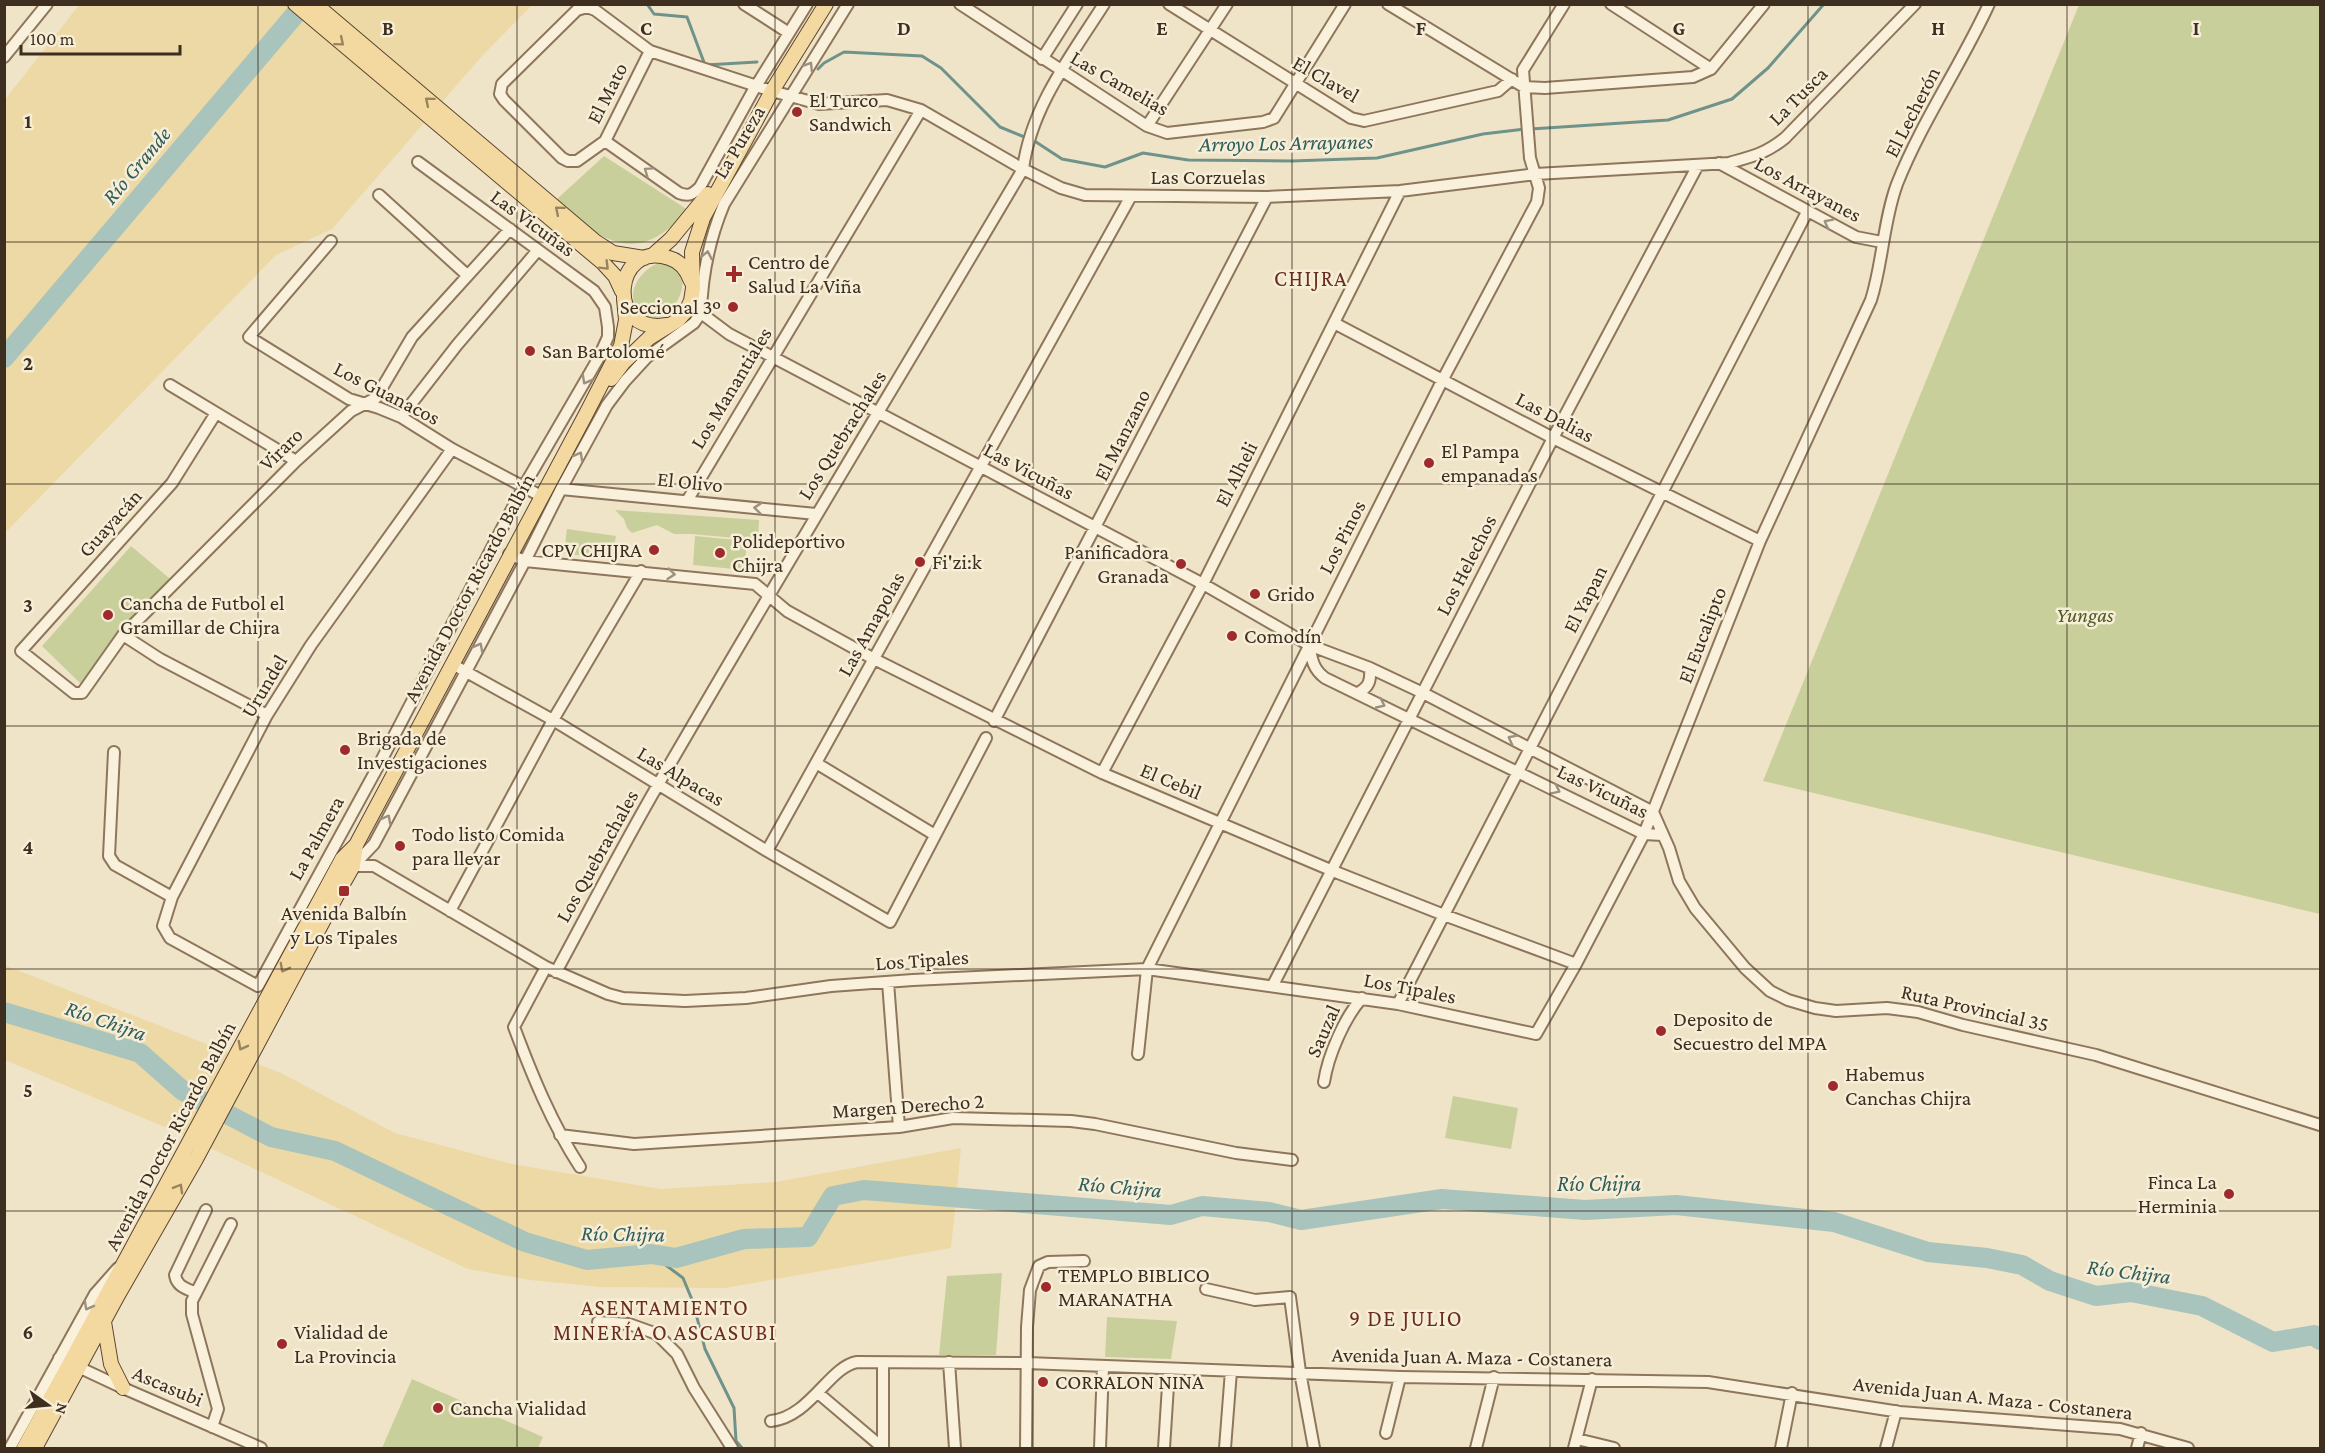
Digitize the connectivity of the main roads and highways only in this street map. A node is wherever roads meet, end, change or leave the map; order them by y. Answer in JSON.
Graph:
{"nodes":[{"id":1,"x":295,"y":4,"type":"edge"},
{"id":2,"x":315,"y":4,"type":"edge"},
{"id":3,"x":826,"y":4,"type":"edge"},
{"id":4,"x":742,"y":142,"type":"junction"},
{"id":5,"x":469,"y":143,"type":"junction"},
{"id":6,"x":648,"y":257,"type":"junction"},
{"id":7,"x":623,"y":295,"type":"junction"},
{"id":8,"x":692,"y":295,"type":"junction"},
{"id":9,"x":673,"y":322,"type":"junction"},
{"id":10,"x":586,"y":414,"type":"junction"},
{"id":11,"x":191,"y":1156,"type":"junction"},
{"id":12,"x":104,"y":1322,"type":"junction"},
{"id":13,"x":70,"y":1363,"type":"junction"},
{"id":14,"x":123,"y":1388,"type":"road end"},
{"id":15,"x":24,"y":1449,"type":"edge"},
{"id":16,"x":35,"y":1449,"type":"edge"}],
"edges":[{"from":1,"to":5,"type":"main road","one_way":true},
{"from":5,"to":2,"type":"main road","one_way":true},
{"from":3,"to":4,"type":"main road"},
{"from":4,"to":6,"type":"main road"},
{"from":4,"to":8,"type":"main road"},
{"from":6,"to":5,"type":"main road","one_way":true},
{"from":5,"to":7,"type":"main road","one_way":true},
{"from":6,"to":7,"type":"main road"},
{"from":6,"to":8,"type":"main road"},
{"from":7,"to":9,"type":"main road"},
{"from":7,"to":10,"type":"main road"},
{"from":8,"to":9,"type":"main road"},
{"from":9,"to":10,"type":"main road"},
{"from":10,"to":11,"type":"main road","name":"Avenida Doctor Ricardo Balbín"},
{"from":12,"to":11,"type":"main road","name":"Avenida Doctor Ricardo Balbín","one_way":true},
{"from":11,"to":13,"type":"main road","name":"Avenida Doctor Ricardo Balbín","one_way":true},
{"from":12,"to":13,"type":"main road","name":"Avenida Doctor Ricardo Balbín"},
{"from":12,"to":14,"type":"main road"},
{"from":13,"to":15,"type":"main road","name":"Avenida Doctor Ricardo Balbín"},
{"from":13,"to":16,"type":"main road","name":"Avenida Doctor Ricardo Balbín"}]}
